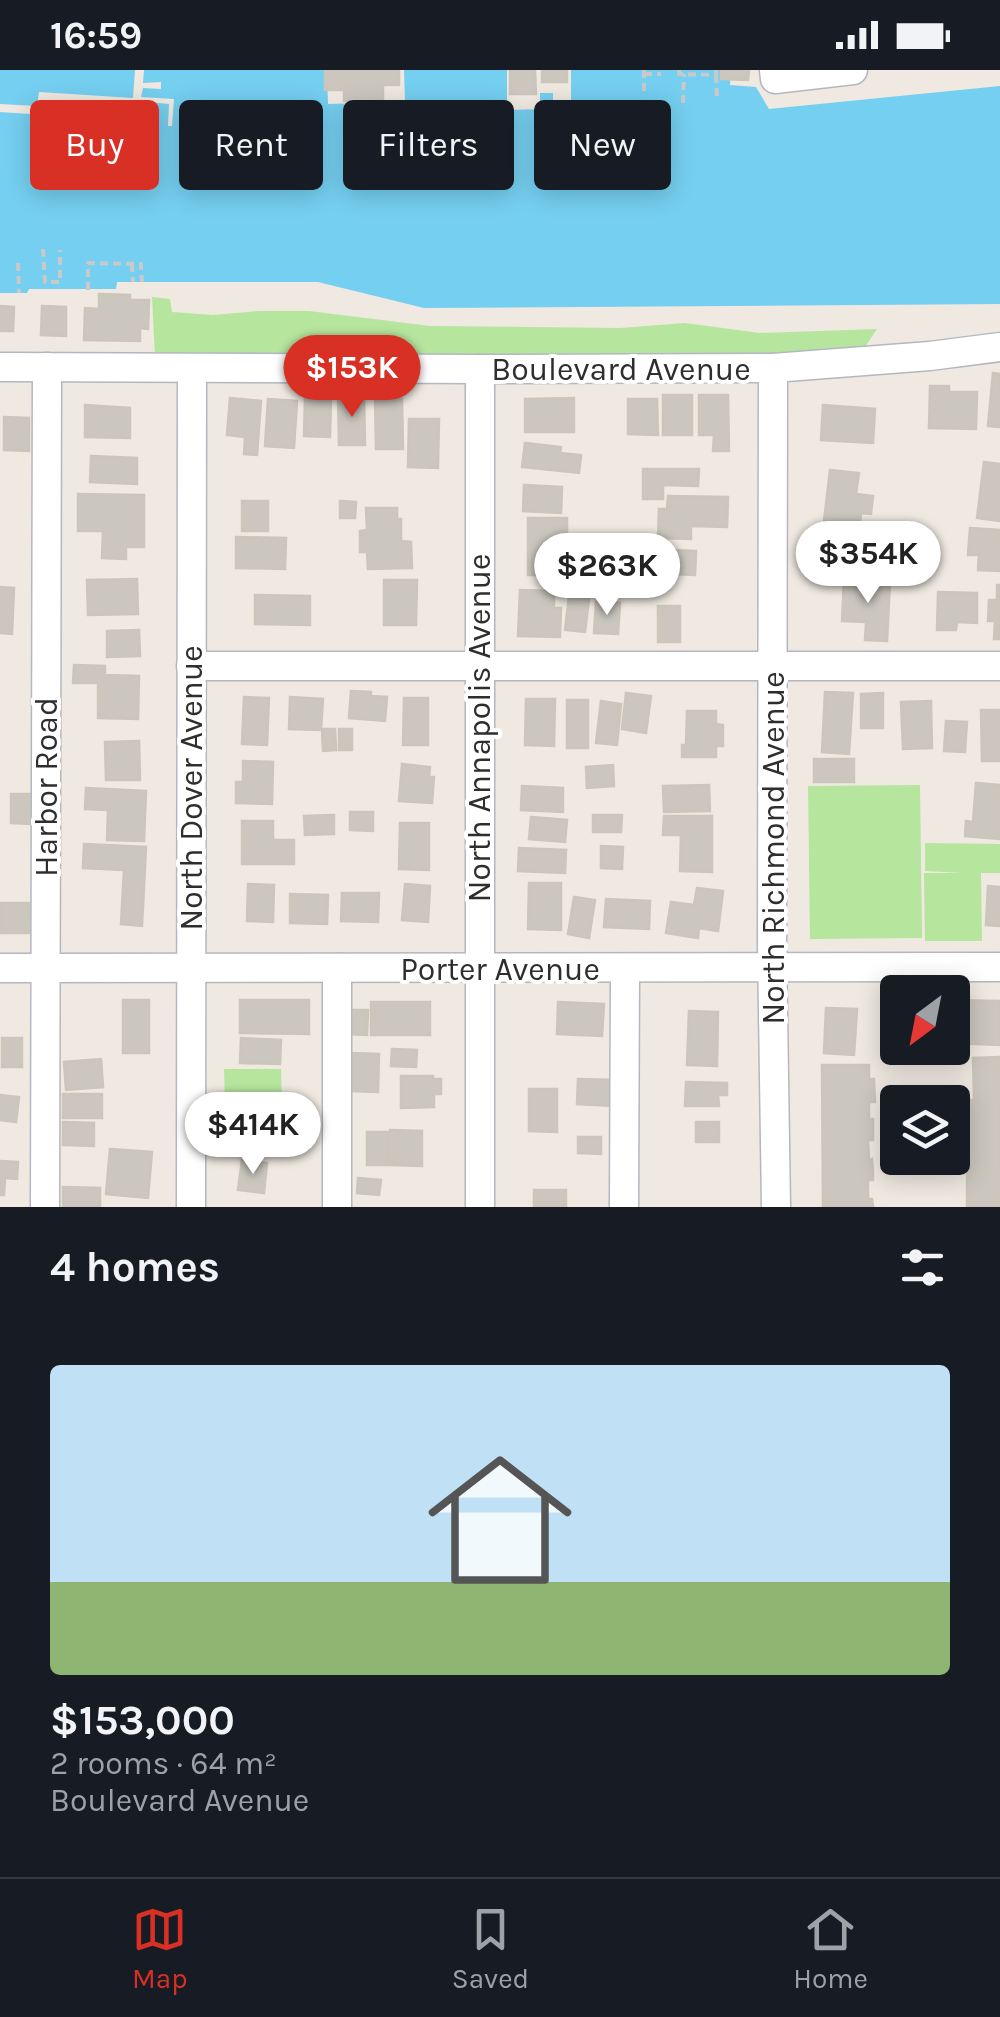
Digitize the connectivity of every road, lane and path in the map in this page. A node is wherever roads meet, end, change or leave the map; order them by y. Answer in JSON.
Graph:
{"nodes":[{"id":1,"x":774,"y":70,"type":"edge"},
{"id":2,"x":853,"y":70,"type":"edge"},
{"id":3,"x":644,"y":72,"type":"edge"},
{"id":4,"x":681,"y":72,"type":"edge"},
{"id":5,"x":716,"y":72,"type":"edge"},
{"id":6,"x":661,"y":74,"type":"dead end"},
{"id":7,"x":644,"y":95,"type":"dead end"},
{"id":8,"x":717,"y":96,"type":"dead end"},
{"id":9,"x":682,"y":103,"type":"dead end"},
{"id":10,"x":43,"y":249,"type":"dead end"},
{"id":11,"x":60,"y":250,"type":"dead end"},
{"id":12,"x":18,"y":263,"type":"dead end"},
{"id":13,"x":132,"y":264,"type":"junction"},
{"id":14,"x":50,"y":282,"type":"junction"},
{"id":15,"x":133,"y":282,"type":"dead end"},
{"id":16,"x":142,"y":282,"type":"dead end"},
{"id":17,"x":50,"y":289,"type":"dead end"},
{"id":18,"x":88,"y":290,"type":"dead end"},
{"id":19,"x":19,"y":293,"type":"dead end"},
{"id":20,"x":1000,"y":347,"type":"edge"},
{"id":21,"x":0,"y":367,"type":"edge"},
{"id":22,"x":48,"y":367,"type":"junction"},
{"id":23,"x":774,"y":368,"type":"junction"},
{"id":24,"x":192,"y":369,"type":"junction"},
{"id":25,"x":480,"y":370,"type":"junction"},
{"id":26,"x":191,"y":666,"type":"junction"},
{"id":27,"x":772,"y":666,"type":"junction"},
{"id":28,"x":1000,"y":666,"type":"edge"},
{"id":29,"x":479,"y":667,"type":"junction"},
{"id":30,"x":1000,"y":967,"type":"edge"},
{"id":31,"x":0,"y":968,"type":"edge"},
{"id":32,"x":47,"y":968,"type":"junction"},
{"id":33,"x":337,"y":968,"type":"junction"},
{"id":34,"x":192,"y":969,"type":"junction"},
{"id":35,"x":479,"y":969,"type":"junction"},
{"id":36,"x":624,"y":969,"type":"junction"},
{"id":37,"x":772,"y":969,"type":"junction"},
{"id":38,"x":45,"y":1207,"type":"edge"},
{"id":39,"x":191,"y":1207,"type":"edge"},
{"id":40,"x":337,"y":1207,"type":"edge"},
{"id":41,"x":480,"y":1207,"type":"edge"},
{"id":42,"x":624,"y":1207,"type":"edge"},
{"id":43,"x":776,"y":1207,"type":"edge"}],
"edges":[{"from":1,"to":2,"type":"street"},
{"from":3,"to":6,"type":"path"},
{"from":3,"to":7,"type":"path"},
{"from":4,"to":5,"type":"path"},
{"from":4,"to":9,"type":"path"},
{"from":5,"to":8,"type":"path"},
{"from":10,"to":14,"type":"path"},
{"from":11,"to":14,"type":"path"},
{"from":12,"to":19,"type":"path"},
{"from":13,"to":15,"type":"path"},
{"from":13,"to":16,"type":"path"},
{"from":13,"to":18,"type":"path"},
{"from":14,"to":17,"type":"path"},
{"from":20,"to":23,"type":"street","name":"Boulevard Avenue"},
{"from":21,"to":22,"type":"street","name":"Boulevard Avenue"},
{"from":22,"to":24,"type":"street","name":"Boulevard Avenue"},
{"from":22,"to":32,"type":"street","name":"Harbor Road"},
{"from":23,"to":25,"type":"street","name":"Boulevard Avenue"},
{"from":23,"to":27,"type":"street","name":"North Richmond Avenue"},
{"from":24,"to":25,"type":"street","name":"Boulevard Avenue"},
{"from":24,"to":26,"type":"street","name":"North Dover Avenue"},
{"from":25,"to":29,"type":"street","name":"North Annapolis Avenue"},
{"from":26,"to":29,"type":"street"},
{"from":26,"to":34,"type":"street","name":"North Dover Avenue"},
{"from":27,"to":28,"type":"street"},
{"from":27,"to":29,"type":"street"},
{"from":27,"to":37,"type":"street","name":"North Richmond Avenue"},
{"from":29,"to":35,"type":"street","name":"North Annapolis Avenue"},
{"from":30,"to":37,"type":"street","name":"Porter Avenue"},
{"from":31,"to":32,"type":"street","name":"Porter Avenue"},
{"from":32,"to":34,"type":"street","name":"Porter Avenue"},
{"from":32,"to":38,"type":"street","name":"Harbor Road"},
{"from":33,"to":34,"type":"street","name":"Porter Avenue"},
{"from":33,"to":35,"type":"street","name":"Porter Avenue"},
{"from":33,"to":40,"type":"street"},
{"from":34,"to":39,"type":"street","name":"North Dover Avenue"},
{"from":35,"to":36,"type":"street","name":"Porter Avenue"},
{"from":35,"to":41,"type":"street","name":"North Annapolis Avenue"},
{"from":36,"to":37,"type":"street","name":"Porter Avenue"},
{"from":36,"to":42,"type":"street"},
{"from":37,"to":43,"type":"street","name":"North Richmond Avenue"}]}
